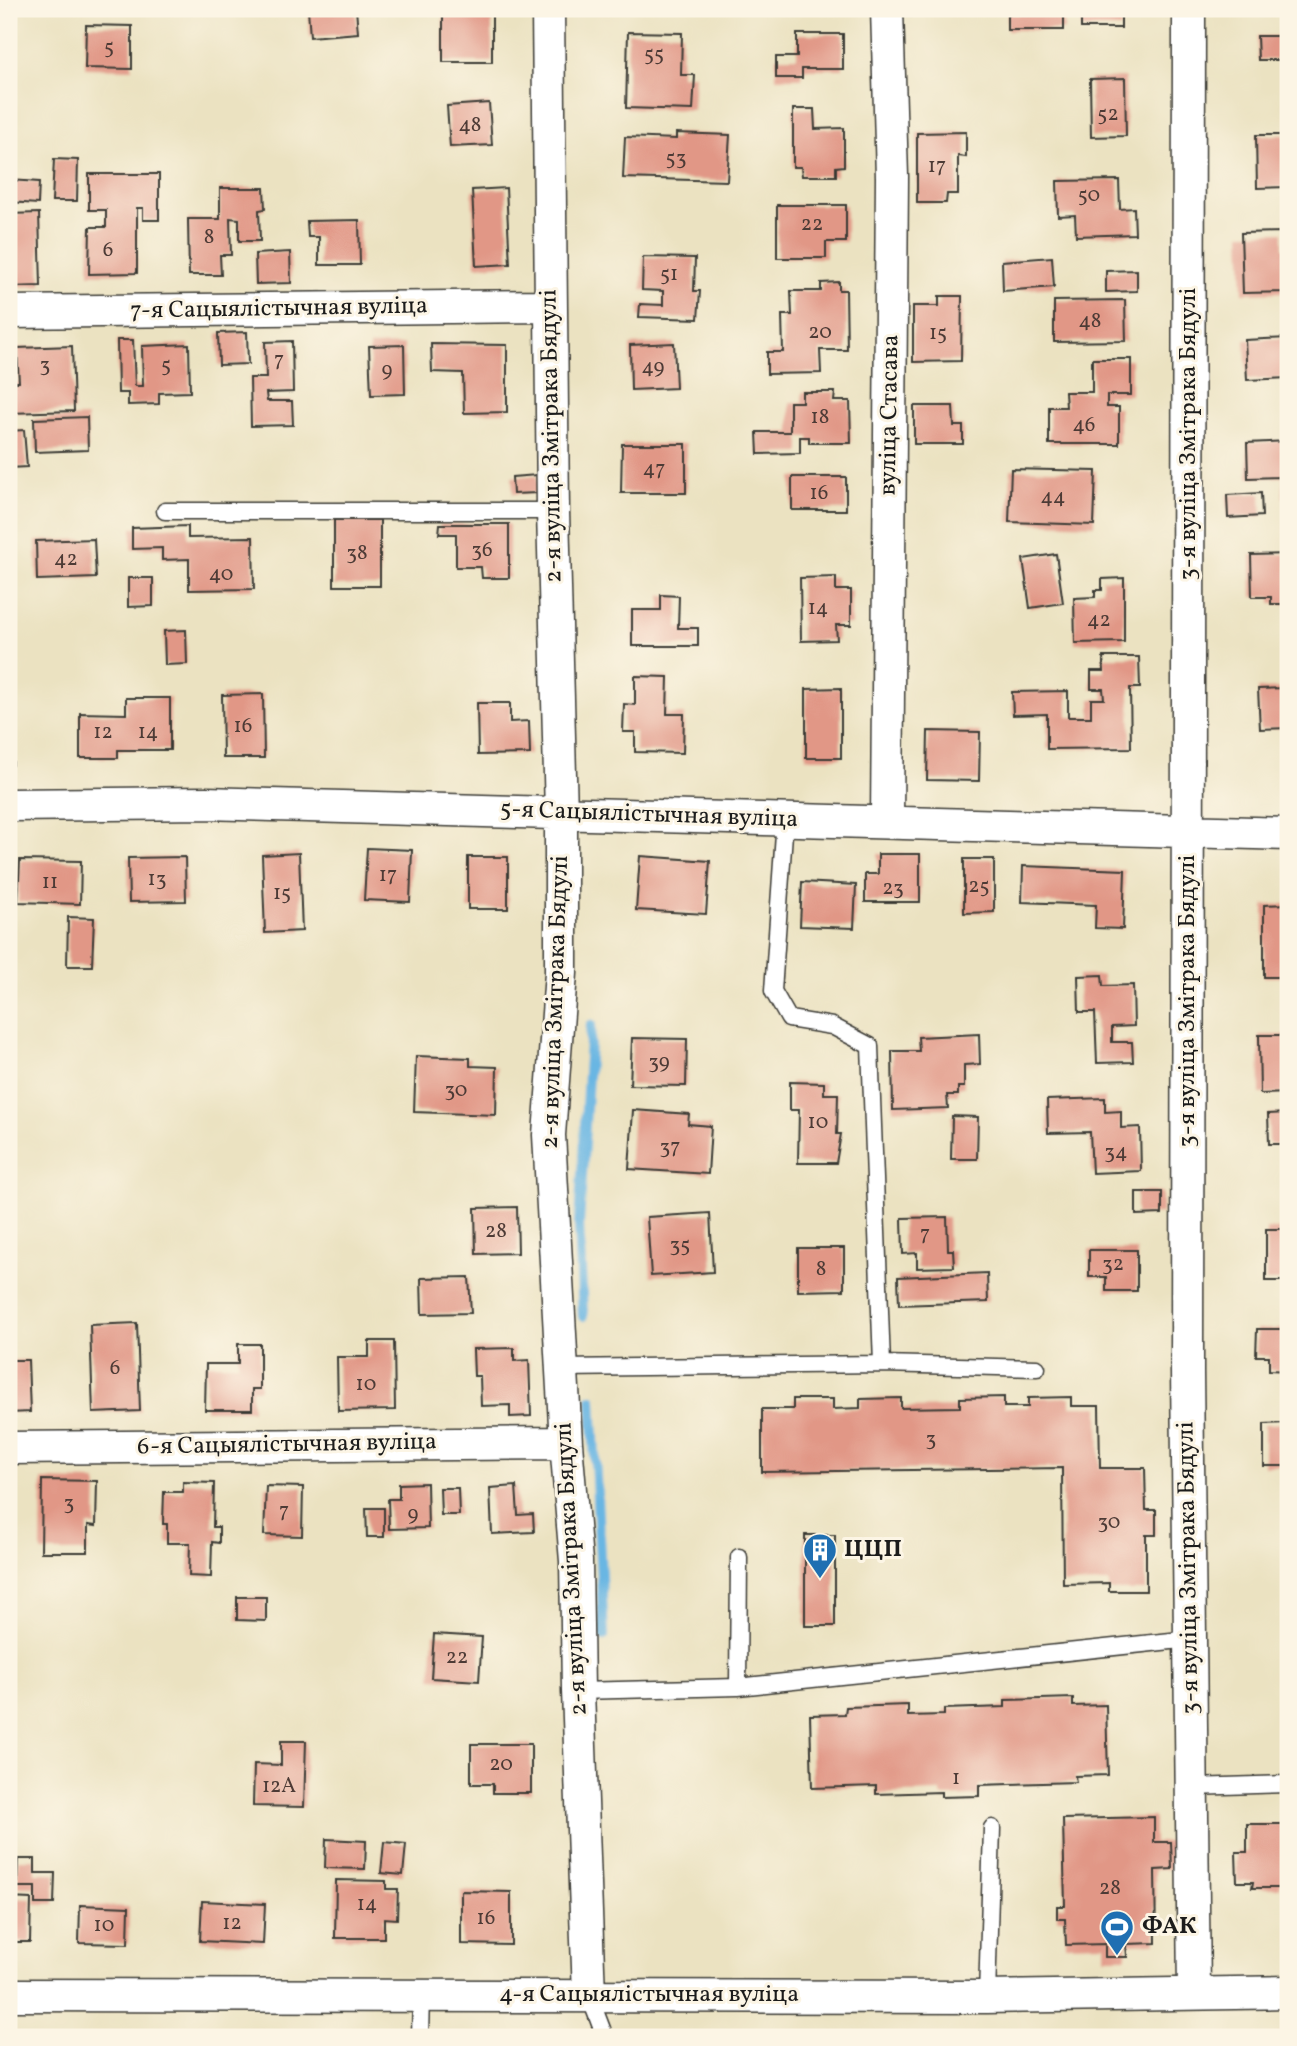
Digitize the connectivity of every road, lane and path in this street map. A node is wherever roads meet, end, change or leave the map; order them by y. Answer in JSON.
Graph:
{"nodes":[{"id":1,"x":548,"y":9,"type":"edge"},
{"id":2,"x":887,"y":9,"type":"edge"},
{"id":3,"x":1189,"y":9,"type":"edge"},
{"id":4,"x":550,"y":306,"type":"junction"},
{"id":5,"x":9,"y":312,"type":"edge"},
{"id":6,"x":165,"y":511,"type":"dead end"},
{"id":7,"x":553,"y":511,"type":"junction"},
{"id":8,"x":9,"y":805,"type":"edge"},
{"id":9,"x":561,"y":813,"type":"junction"},
{"id":10,"x":785,"y":819,"type":"junction"},
{"id":11,"x":887,"y":821,"type":"junction"},
{"id":12,"x":1189,"y":830,"type":"junction"},
{"id":13,"x":1288,"y":834,"type":"edge"},
{"id":14,"x":882,"y":1364,"type":"junction"},
{"id":15,"x":562,"y":1368,"type":"junction"},
{"id":16,"x":1037,"y":1368,"type":"dead end"},
{"id":17,"x":566,"y":1443,"type":"junction"},
{"id":18,"x":9,"y":1448,"type":"edge"},
{"id":19,"x":738,"y":1557,"type":"dead end"},
{"id":20,"x":1190,"y":1639,"type":"junction"},
{"id":21,"x":738,"y":1687,"type":"junction"},
{"id":22,"x":578,"y":1691,"type":"junction"},
{"id":23,"x":1288,"y":1784,"type":"edge"},
{"id":24,"x":1192,"y":1787,"type":"junction"},
{"id":25,"x":992,"y":1828,"type":"dead end"},
{"id":26,"x":1288,"y":1992,"type":"edge"},
{"id":27,"x":1194,"y":1993,"type":"junction"},
{"id":28,"x":9,"y":1995,"type":"edge"},
{"id":29,"x":421,"y":1995,"type":"junction"},
{"id":30,"x":589,"y":1995,"type":"junction"},
{"id":31,"x":987,"y":1997,"type":"junction"},
{"id":32,"x":420,"y":2037,"type":"edge"},
{"id":33,"x":605,"y":2037,"type":"edge"}],
"edges":[{"from":1,"to":4,"type":"street","name":"2-я вуліца Змітрака Бядулі"},
{"from":2,"to":11,"type":"street","name":"вуліца Стасава"},
{"from":3,"to":12,"type":"street","name":"3-я вуліца Змітрака Бядулі"},
{"from":4,"to":5,"type":"street","name":"7-я Сацыялістычная вуліца"},
{"from":4,"to":7,"type":"street","name":"2-я вуліца Змітрака Бядулі"},
{"from":6,"to":7,"type":"lane"},
{"from":7,"to":9,"type":"street","name":"2-я вуліца Змітрака Бядулі"},
{"from":8,"to":9,"type":"street","name":"5-я Сацыялістычная вуліца"},
{"from":9,"to":10,"type":"street","name":"5-я Сацыялістычная вуліца"},
{"from":9,"to":15,"type":"street","name":"2-я вуліца Змітрака Бядулі"},
{"from":10,"to":11,"type":"street","name":"5-я Сацыялістычная вуліца"},
{"from":10,"to":14,"type":"lane"},
{"from":11,"to":12,"type":"street","name":"5-я Сацыялістычная вуліца"},
{"from":12,"to":13,"type":"street","name":"5-я Сацыялістычная вуліца"},
{"from":12,"to":20,"type":"street","name":"3-я вуліца Змітрака Бядулі"},
{"from":14,"to":15,"type":"lane"},
{"from":14,"to":16,"type":"lane"},
{"from":15,"to":17,"type":"street","name":"2-я вуліца Змітрака Бядулі"},
{"from":17,"to":18,"type":"street","name":"6-я Сацыялістычная вуліца"},
{"from":17,"to":22,"type":"street","name":"2-я вуліца Змітрака Бядулі"},
{"from":19,"to":21,"type":"lane"},
{"from":20,"to":21,"type":"lane"},
{"from":20,"to":24,"type":"street","name":"3-я вуліца Змітрака Бядулі"},
{"from":21,"to":22,"type":"lane"},
{"from":22,"to":30,"type":"street","name":"2-я вуліца Змітрака Бядулі"},
{"from":23,"to":24,"type":"lane"},
{"from":24,"to":27,"type":"street","name":"3-я вуліца Змітрака Бядулі"},
{"from":25,"to":31,"type":"lane"},
{"from":26,"to":27,"type":"street","name":"4-я Сацыялістычная вуліца"},
{"from":27,"to":31,"type":"street","name":"4-я Сацыялістычная вуліца"},
{"from":28,"to":29,"type":"street","name":"4-я Сацыялістычная вуліца"},
{"from":29,"to":30,"type":"street","name":"4-я Сацыялістычная вуліца"},
{"from":29,"to":32,"type":"lane"},
{"from":30,"to":31,"type":"street","name":"4-я Сацыялістычная вуліца"},
{"from":30,"to":33,"type":"lane"}]}
